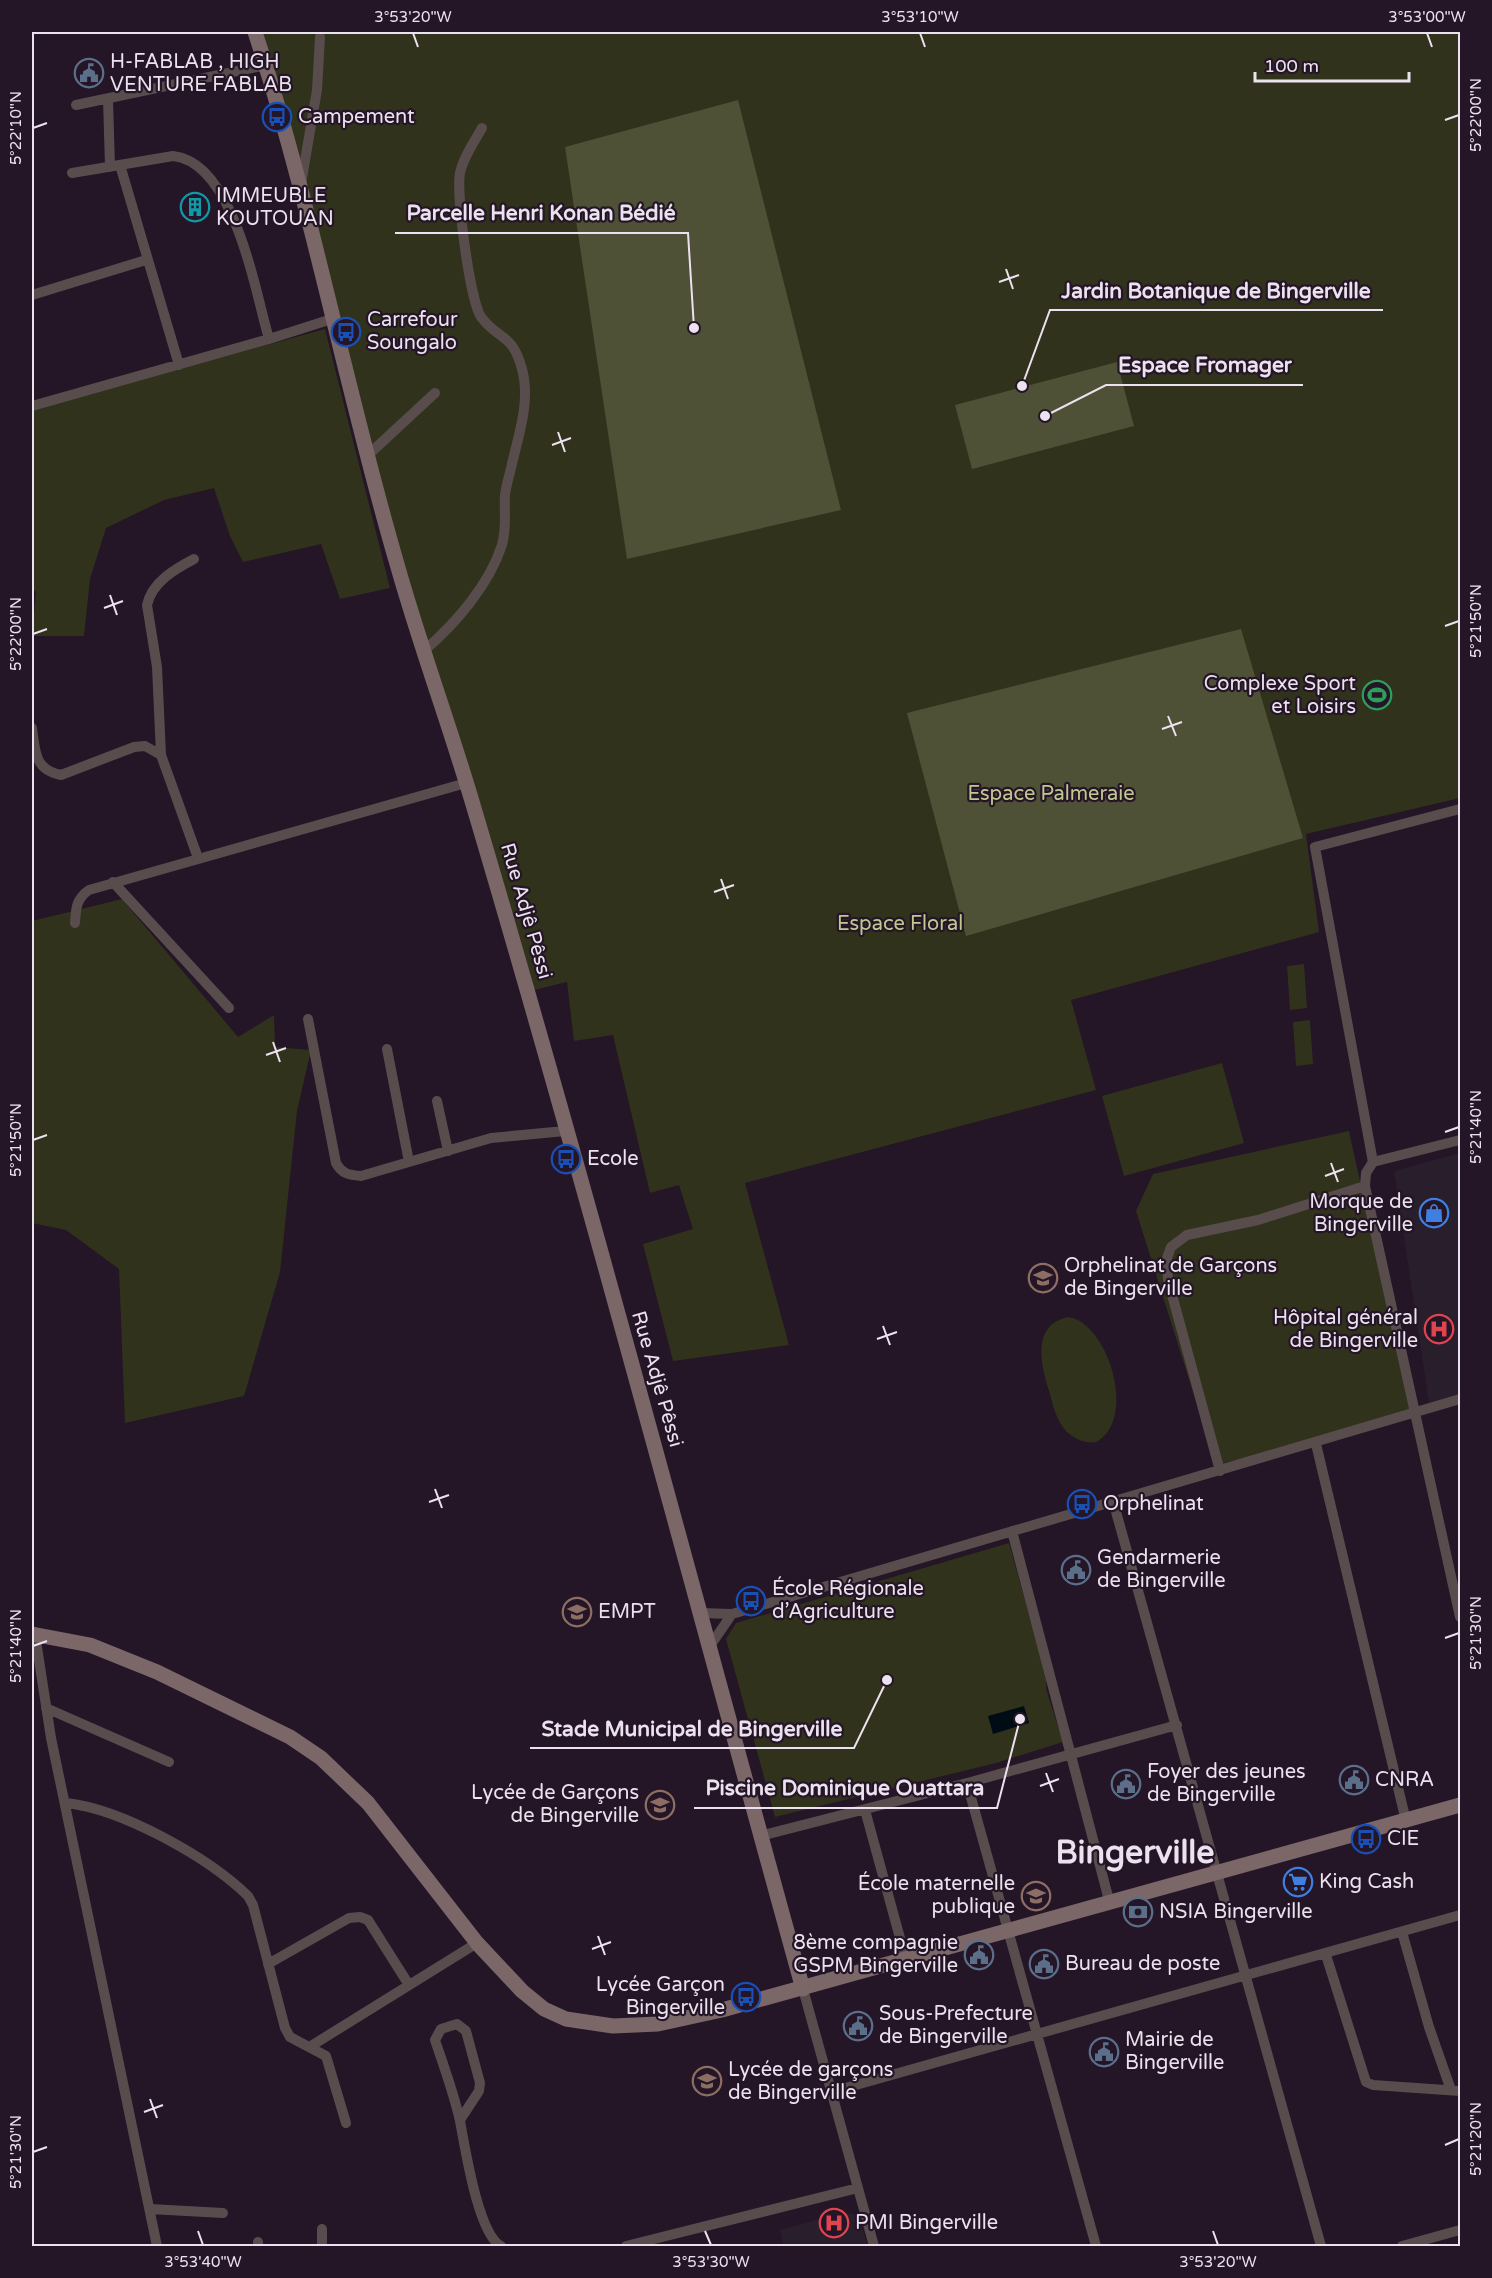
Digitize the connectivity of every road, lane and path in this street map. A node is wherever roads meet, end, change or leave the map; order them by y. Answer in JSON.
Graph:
{"nodes":[{"id":1,"x":255,"y":32,"type":"edge"},
{"id":2,"x":320,"y":37,"type":"dead end"},
{"id":3,"x":266,"y":66,"type":"junction"},
{"id":4,"x":108,"y":99,"type":"junction"},
{"id":5,"x":76,"y":105,"type":"dead end"},
{"id":6,"x":482,"y":128,"type":"dead end"},
{"id":7,"x":115,"y":166,"type":"junction"},
{"id":8,"x":72,"y":173,"type":"dead end"},
{"id":9,"x":301,"y":185,"type":"junction"},
{"id":10,"x":146,"y":260,"type":"junction"},
{"id":11,"x":32,"y":295,"type":"edge"},
{"id":12,"x":335,"y":318,"type":"junction"},
{"id":13,"x":268,"y":339,"type":"junction"},
{"id":14,"x":179,"y":366,"type":"junction"},
{"id":15,"x":435,"y":393,"type":"dead end"},
{"id":16,"x":32,"y":406,"type":"edge"},
{"id":17,"x":367,"y":456,"type":"junction"},
{"id":18,"x":194,"y":559,"type":"dead end"},
{"id":19,"x":425,"y":650,"type":"junction"},
{"id":20,"x":32,"y":728,"type":"edge"},
{"id":21,"x":161,"y":755,"type":"junction"},
{"id":22,"x":466,"y":783,"type":"junction"},
{"id":23,"x":1461,"y":809,"type":"edge"},
{"id":24,"x":198,"y":858,"type":"junction"},
{"id":25,"x":113,"y":882,"type":"junction"},
{"id":26,"x":75,"y":923,"type":"dead end"},
{"id":27,"x":229,"y":1008,"type":"dead end"},
{"id":28,"x":308,"y":1019,"type":"dead end"},
{"id":29,"x":387,"y":1049,"type":"dead end"},
{"id":30,"x":437,"y":1101,"type":"dead end"},
{"id":31,"x":565,"y":1131,"type":"junction"},
{"id":32,"x":1461,"y":1140,"type":"edge"},
{"id":33,"x":448,"y":1151,"type":"junction"},
{"id":34,"x":409,"y":1162,"type":"junction"},
{"id":35,"x":1372,"y":1162,"type":"junction"},
{"id":36,"x":1365,"y":1186,"type":"junction"},
{"id":37,"x":1461,"y":1400,"type":"edge"},
{"id":38,"x":1415,"y":1412,"type":"junction"},
{"id":39,"x":1316,"y":1444,"type":"junction"},
{"id":40,"x":1220,"y":1471,"type":"junction"},
{"id":41,"x":1113,"y":1502,"type":"junction"},
{"id":42,"x":1012,"y":1531,"type":"junction"},
{"id":43,"x":700,"y":1613,"type":"junction"},
{"id":44,"x":732,"y":1614,"type":"junction"},
{"id":45,"x":1461,"y":1617,"type":"edge"},
{"id":46,"x":33,"y":1632,"type":"edge"},
{"id":47,"x":710,"y":1646,"type":"junction"},
{"id":48,"x":46,"y":1707,"type":"junction"},
{"id":49,"x":1177,"y":1725,"type":"junction"},
{"id":50,"x":1072,"y":1754,"type":"junction"},
{"id":51,"x":169,"y":1762,"type":"dead end"},
{"id":52,"x":967,"y":1783,"type":"junction"},
{"id":53,"x":66,"y":1803,"type":"junction"},
{"id":54,"x":1461,"y":1806,"type":"edge"},
{"id":55,"x":865,"y":1810,"type":"junction"},
{"id":56,"x":1406,"y":1821,"type":"junction"},
{"id":57,"x":760,"y":1836,"type":"junction"},
{"id":58,"x":1218,"y":1874,"type":"junction"},
{"id":59,"x":1110,"y":1904,"type":"junction"},
{"id":60,"x":1461,"y":1915,"type":"edge"},
{"id":61,"x":1008,"y":1932,"type":"junction"},
{"id":62,"x":1402,"y":1932,"type":"junction"},
{"id":63,"x":477,"y":1943,"type":"junction"},
{"id":64,"x":1326,"y":1954,"type":"junction"},
{"id":65,"x":906,"y":1960,"type":"junction"},
{"id":66,"x":268,"y":1964,"type":"junction"},
{"id":67,"x":1247,"y":1977,"type":"junction"},
{"id":68,"x":409,"y":1985,"type":"junction"},
{"id":69,"x":803,"y":1989,"type":"junction"},
{"id":70,"x":1036,"y":2033,"type":"junction"},
{"id":71,"x":311,"y":2046,"type":"junction"},
{"id":72,"x":1456,"y":2090,"type":"edge"},
{"id":73,"x":831,"y":2092,"type":"junction"},
{"id":74,"x":460,"y":2120,"type":"junction"},
{"id":75,"x":346,"y":2123,"type":"dead end"},
{"id":76,"x":858,"y":2188,"type":"junction"},
{"id":77,"x":150,"y":2209,"type":"junction"},
{"id":78,"x":223,"y":2213,"type":"dead end"},
{"id":79,"x":322,"y":2229,"type":"dead end"},
{"id":80,"x":1461,"y":2230,"type":"edge"},
{"id":81,"x":157,"y":2247,"type":"edge"},
{"id":82,"x":322,"y":2247,"type":"edge"},
{"id":83,"x":501,"y":2247,"type":"edge"},
{"id":84,"x":626,"y":2247,"type":"edge"},
{"id":85,"x":874,"y":2247,"type":"edge"},
{"id":86,"x":1096,"y":2247,"type":"edge"},
{"id":87,"x":1321,"y":2247,"type":"edge"},
{"id":88,"x":1402,"y":2247,"type":"edge"}],
"edges":[{"from":1,"to":3,"type":"street","name":"Rue Adjê Pêssi"},
{"from":2,"to":9,"type":"street"},
{"from":3,"to":4,"type":"street"},
{"from":3,"to":9,"type":"street","name":"Rue Adjê Pêssi"},
{"from":4,"to":5,"type":"street"},
{"from":4,"to":7,"type":"street"},
{"from":6,"to":19,"type":"street"},
{"from":7,"to":8,"type":"street"},
{"from":7,"to":10,"type":"street"},
{"from":7,"to":13,"type":"street"},
{"from":9,"to":12,"type":"street","name":"Rue Adjê Pêssi"},
{"from":10,"to":11,"type":"street"},
{"from":10,"to":14,"type":"street"},
{"from":12,"to":13,"type":"street"},
{"from":12,"to":17,"type":"street","name":"Rue Adjê Pêssi"},
{"from":13,"to":14,"type":"street"},
{"from":14,"to":16,"type":"street"},
{"from":15,"to":17,"type":"street"},
{"from":17,"to":19,"type":"street","name":"Rue Adjê Pêssi"},
{"from":18,"to":21,"type":"street"},
{"from":19,"to":22,"type":"street","name":"Rue Adjê Pêssi"},
{"from":20,"to":21,"type":"street"},
{"from":21,"to":24,"type":"street"},
{"from":22,"to":24,"type":"street"},
{"from":22,"to":31,"type":"street","name":"Rue Adjê Pêssi"},
{"from":23,"to":35,"type":"street"},
{"from":24,"to":25,"type":"street"},
{"from":25,"to":26,"type":"street"},
{"from":25,"to":27,"type":"street"},
{"from":28,"to":34,"type":"street"},
{"from":29,"to":34,"type":"street"},
{"from":30,"to":33,"type":"street"},
{"from":31,"to":33,"type":"street"},
{"from":31,"to":43,"type":"street","name":"Rue Adjê Pêssi"},
{"from":32,"to":35,"type":"street"},
{"from":33,"to":34,"type":"street"},
{"from":35,"to":36,"type":"street"},
{"from":36,"to":38,"type":"street"},
{"from":36,"to":40,"type":"street"},
{"from":37,"to":38,"type":"street"},
{"from":38,"to":39,"type":"street"},
{"from":38,"to":45,"type":"street"},
{"from":39,"to":40,"type":"street"},
{"from":39,"to":56,"type":"street"},
{"from":40,"to":41,"type":"street"},
{"from":41,"to":42,"type":"street"},
{"from":41,"to":49,"type":"street"},
{"from":42,"to":44,"type":"street"},
{"from":42,"to":50,"type":"street"},
{"from":43,"to":44,"type":"street"},
{"from":43,"to":47,"type":"street","name":"Rue Adjê Pêssi"},
{"from":44,"to":47,"type":"street"},
{"from":46,"to":48,"type":"street"},
{"from":46,"to":63,"type":"street"},
{"from":47,"to":57,"type":"street","name":"Rue Adjê Pêssi"},
{"from":48,"to":51,"type":"street"},
{"from":48,"to":53,"type":"street"},
{"from":49,"to":50,"type":"street"},
{"from":49,"to":58,"type":"street"},
{"from":50,"to":52,"type":"street"},
{"from":50,"to":59,"type":"street"},
{"from":52,"to":55,"type":"street"},
{"from":52,"to":61,"type":"street"},
{"from":53,"to":66,"type":"street"},
{"from":53,"to":77,"type":"street"},
{"from":54,"to":56,"type":"street"},
{"from":55,"to":57,"type":"street"},
{"from":55,"to":65,"type":"street"},
{"from":56,"to":58,"type":"street"},
{"from":57,"to":69,"type":"street","name":"Rue Adjê Pêssi"},
{"from":58,"to":59,"type":"street"},
{"from":58,"to":67,"type":"street"},
{"from":59,"to":61,"type":"street"},
{"from":60,"to":62,"type":"street"},
{"from":61,"to":65,"type":"street"},
{"from":61,"to":70,"type":"street"},
{"from":62,"to":64,"type":"street"},
{"from":62,"to":72,"type":"street"},
{"from":63,"to":68,"type":"street"},
{"from":63,"to":69,"type":"street"},
{"from":64,"to":67,"type":"street"},
{"from":64,"to":72,"type":"street"},
{"from":65,"to":69,"type":"street"},
{"from":66,"to":68,"type":"street"},
{"from":66,"to":71,"type":"street"},
{"from":67,"to":70,"type":"street"},
{"from":67,"to":87,"type":"street"},
{"from":68,"to":71,"type":"street"},
{"from":69,"to":73,"type":"street"},
{"from":70,"to":73,"type":"street"},
{"from":70,"to":86,"type":"street"},
{"from":71,"to":75,"type":"street"},
{"from":73,"to":76,"type":"street"},
{"from":74,"to":74,"type":"street"},
{"from":74,"to":83,"type":"street"},
{"from":76,"to":84,"type":"street"},
{"from":76,"to":85,"type":"street"},
{"from":77,"to":78,"type":"street"},
{"from":77,"to":81,"type":"street"},
{"from":79,"to":82,"type":"street"},
{"from":80,"to":88,"type":"street"}]}
